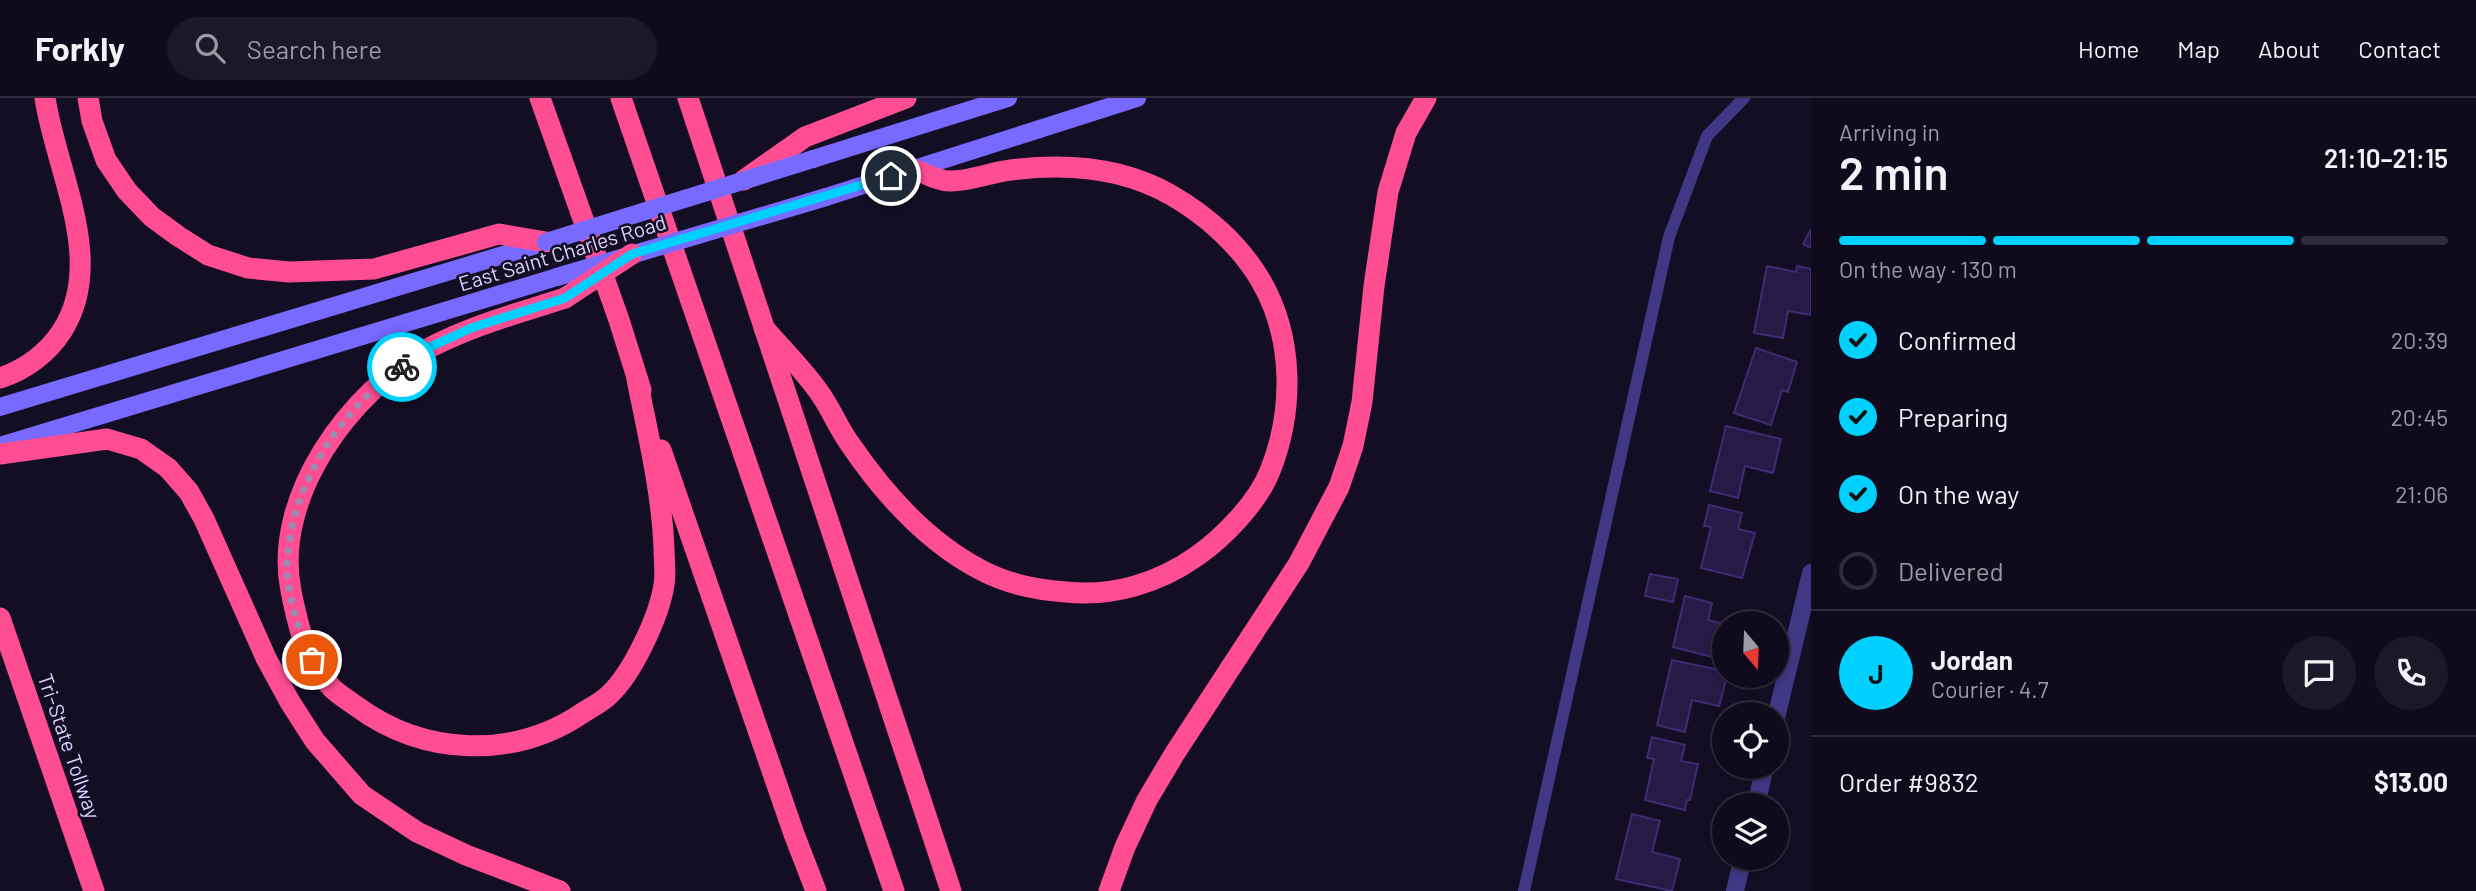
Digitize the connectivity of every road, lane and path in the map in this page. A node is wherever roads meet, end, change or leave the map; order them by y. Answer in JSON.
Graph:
{"nodes":[{"id":1,"x":45,"y":98,"type":"edge"},
{"id":2,"x":88,"y":98,"type":"edge"},
{"id":3,"x":541,"y":98,"type":"edge"},
{"id":4,"x":621,"y":98,"type":"edge"},
{"id":5,"x":688,"y":98,"type":"edge"},
{"id":6,"x":906,"y":98,"type":"edge"},
{"id":7,"x":1008,"y":98,"type":"edge"},
{"id":8,"x":1137,"y":98,"type":"edge"},
{"id":9,"x":1426,"y":98,"type":"edge"},
{"id":10,"x":1745,"y":98,"type":"edge"},
{"id":11,"x":913,"y":169,"type":"junction"},
{"id":12,"x":743,"y":181,"type":"junction"},
{"id":13,"x":546,"y":242,"type":"junction"},
{"id":14,"x":632,"y":254,"type":"junction"},
{"id":15,"x":764,"y":328,"type":"junction"},
{"id":16,"x":6,"y":376,"type":"edge"},
{"id":17,"x":637,"y":379,"type":"junction"},
{"id":18,"x":0,"y":407,"type":"edge"},
{"id":19,"x":27,"y":443,"type":"junction"},
{"id":20,"x":0,"y":446,"type":"edge"},
{"id":21,"x":0,"y":454,"type":"edge"},
{"id":22,"x":1811,"y":573,"type":"edge"},
{"id":23,"x":0,"y":618,"type":"edge"},
{"id":24,"x":1780,"y":702,"type":"edge"},
{"id":25,"x":1740,"y":870,"type":"edge"},
{"id":26,"x":94,"y":891,"type":"edge"},
{"id":27,"x":560,"y":891,"type":"edge"},
{"id":28,"x":816,"y":891,"type":"edge"},
{"id":29,"x":894,"y":891,"type":"edge"},
{"id":30,"x":951,"y":891,"type":"edge"},
{"id":31,"x":1109,"y":891,"type":"edge"},
{"id":32,"x":1524,"y":891,"type":"edge"},
{"id":33,"x":1735,"y":891,"type":"edge"}],
"edges":[{"from":1,"to":16,"type":"highway"},
{"from":2,"to":13,"type":"highway"},
{"from":3,"to":17,"type":"highway"},
{"from":4,"to":29,"type":"highway"},
{"from":5,"to":15,"type":"highway"},
{"from":6,"to":12,"type":"highway","bridge":true},
{"from":7,"to":12,"type":"main road","name":"East Saint Charles Road","bridge":true},
{"from":8,"to":11,"type":"main road","name":"East Saint Charles Road"},
{"from":9,"to":31,"type":"highway"},
{"from":10,"to":32,"type":"lane"},
{"from":11,"to":14,"type":"main road","name":"East Saint Charles Road","bridge":true},
{"from":11,"to":15,"type":"highway"},
{"from":12,"to":13,"type":"main road","name":"East Saint Charles Road","bridge":true},
{"from":13,"to":18,"type":"main road","name":"East Saint Charles Road"},
{"from":14,"to":17,"type":"highway","bridge":true},
{"from":14,"to":19,"type":"main road","name":"East Saint Charles Road","bridge":true},
{"from":15,"to":30,"type":"highway"},
{"from":17,"to":28,"type":"highway"},
{"from":19,"to":20,"type":"main road","name":"East Saint Charles Road"},
{"from":19,"to":21,"type":"highway"},
{"from":19,"to":27,"type":"highway"},
{"from":22,"to":24,"type":"street"},
{"from":23,"to":26,"type":"highway","name":"Tri-State Tollway"},
{"from":25,"to":33,"type":"street"}]}
